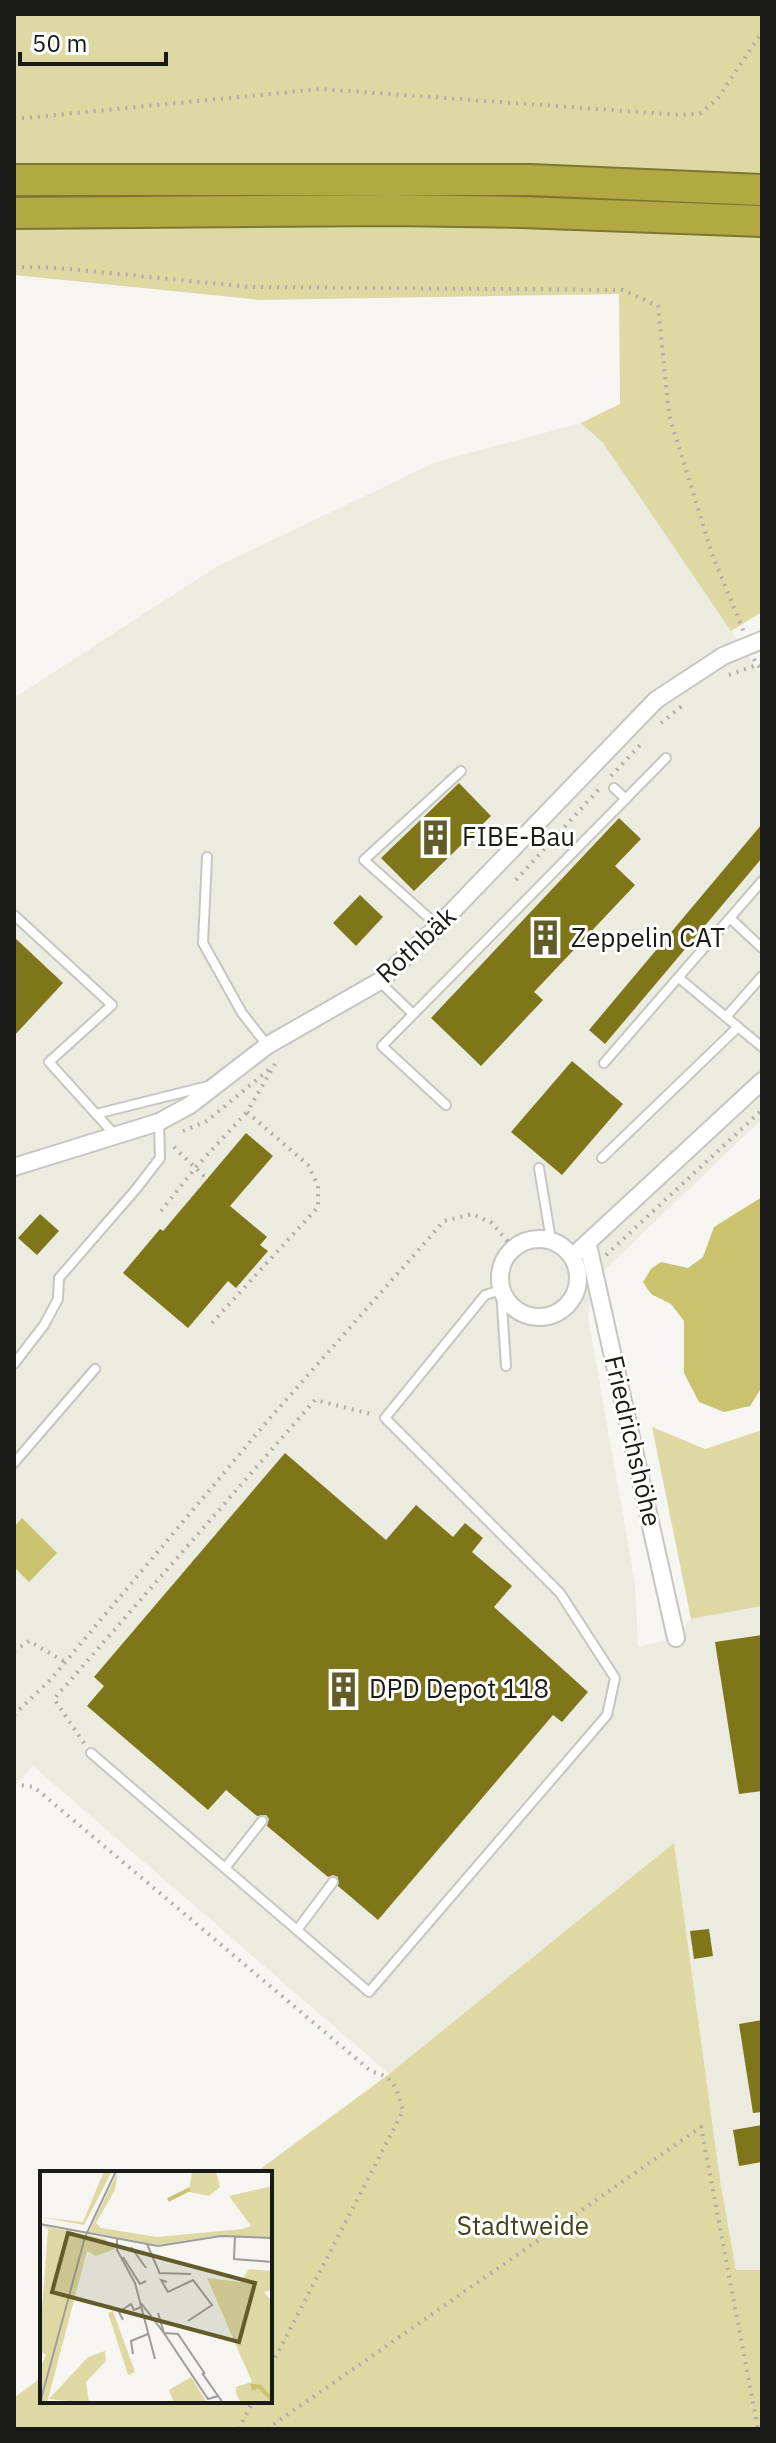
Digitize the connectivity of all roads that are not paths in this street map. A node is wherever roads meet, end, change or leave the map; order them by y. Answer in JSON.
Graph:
{"nodes":[{"id":1,"x":14,"y":180,"type":"edge"},
{"id":2,"x":762,"y":190,"type":"edge"},
{"id":3,"x":14,"y":213,"type":"edge"},
{"id":4,"x":762,"y":221,"type":"edge"},
{"id":5,"x":762,"y":640,"type":"edge"},
{"id":6,"x":666,"y":758,"type":"dead end"},
{"id":7,"x":461,"y":771,"type":"dead end"},
{"id":8,"x":614,"y":788,"type":"dead end"},
{"id":9,"x":626,"y":799,"type":"junction"},
{"id":10,"x":207,"y":857,"type":"dead end"},
{"id":11,"x":762,"y":881,"type":"edge"},
{"id":12,"x":14,"y":915,"type":"edge"},
{"id":13,"x":730,"y":918,"type":"junction"},
{"id":14,"x":438,"y":926,"type":"junction"},
{"id":15,"x":762,"y":948,"type":"edge"},
{"id":16,"x":762,"y":976,"type":"edge"},
{"id":17,"x":679,"y":978,"type":"junction"},
{"id":18,"x":380,"y":981,"type":"junction"},
{"id":19,"x":413,"y":1014,"type":"junction"},
{"id":20,"x":726,"y":1017,"type":"junction"},
{"id":21,"x":738,"y":1027,"type":"junction"},
{"id":22,"x":268,"y":1045,"type":"junction"},
{"id":23,"x":762,"y":1047,"type":"edge"},
{"id":24,"x":604,"y":1063,"type":"dead end"},
{"id":25,"x":762,"y":1081,"type":"edge"},
{"id":26,"x":221,"y":1083,"type":"junction"},
{"id":27,"x":446,"y":1105,"type":"dead end"},
{"id":28,"x":96,"y":1114,"type":"junction"},
{"id":29,"x":160,"y":1128,"type":"junction"},
{"id":30,"x":116,"y":1136,"type":"junction"},
{"id":31,"x":602,"y":1158,"type":"dead end"},
{"id":32,"x":14,"y":1167,"type":"edge"},
{"id":33,"x":539,"y":1168,"type":"dead end"},
{"id":34,"x":551,"y":1240,"type":"junction"},
{"id":35,"x":588,"y":1245,"type":"junction"},
{"id":36,"x":573,"y":1256,"type":"junction"},
{"id":37,"x":501,"y":1290,"type":"junction"},
{"id":38,"x":14,"y":1364,"type":"edge"},
{"id":39,"x":506,"y":1366,"type":"dead end"},
{"id":40,"x":95,"y":1369,"type":"dead end"},
{"id":41,"x":14,"y":1463,"type":"edge"},
{"id":42,"x":676,"y":1638,"type":"dead end"},
{"id":43,"x":91,"y":1753,"type":"road end"},
{"id":44,"x":262,"y":1821,"type":"dead end"},
{"id":45,"x":225,"y":1868,"type":"junction"},
{"id":46,"x":333,"y":1882,"type":"dead end"},
{"id":47,"x":297,"y":1930,"type":"junction"}],
"edges":[{"from":1,"to":2,"type":"highway"},
{"from":3,"to":4,"type":"highway"},
{"from":5,"to":14,"type":"street","name":"Rothbäk"},
{"from":6,"to":9,"type":"lane"},
{"from":7,"to":14,"type":"lane"},
{"from":8,"to":9,"type":"lane"},
{"from":9,"to":19,"type":"lane"},
{"from":10,"to":22,"type":"lane"},
{"from":11,"to":13,"type":"lane"},
{"from":12,"to":28,"type":"lane"},
{"from":13,"to":15,"type":"lane"},
{"from":13,"to":17,"type":"lane"},
{"from":14,"to":18,"type":"street","name":"Rothbäk"},
{"from":16,"to":20,"type":"lane"},
{"from":17,"to":20,"type":"lane"},
{"from":17,"to":24,"type":"lane"},
{"from":18,"to":19,"type":"lane"},
{"from":18,"to":22,"type":"street","name":"Rothbäk"},
{"from":19,"to":27,"type":"lane"},
{"from":20,"to":21,"type":"lane"},
{"from":21,"to":23,"type":"lane"},
{"from":21,"to":31,"type":"lane"},
{"from":22,"to":26,"type":"street","name":"Rothbäk"},
{"from":25,"to":35,"type":"street"},
{"from":26,"to":28,"type":"lane"},
{"from":26,"to":29,"type":"street","name":"Rothbäk"},
{"from":28,"to":30,"type":"lane"},
{"from":29,"to":30,"type":"street","name":"Rothbäk"},
{"from":29,"to":38,"type":"lane"},
{"from":30,"to":32,"type":"street","name":"Rothbäk"},
{"from":33,"to":34,"type":"lane"},
{"from":34,"to":36,"type":"street"},
{"from":34,"to":37,"type":"street"},
{"from":35,"to":36,"type":"street"},
{"from":35,"to":42,"type":"street","name":"Friedrichshöhe"},
{"from":36,"to":37,"type":"street"},
{"from":37,"to":39,"type":"lane"},
{"from":37,"to":47,"type":"lane"},
{"from":40,"to":41,"type":"lane"},
{"from":43,"to":45,"type":"lane"},
{"from":44,"to":45,"type":"lane"},
{"from":45,"to":47,"type":"lane"},
{"from":46,"to":47,"type":"lane"}]}
